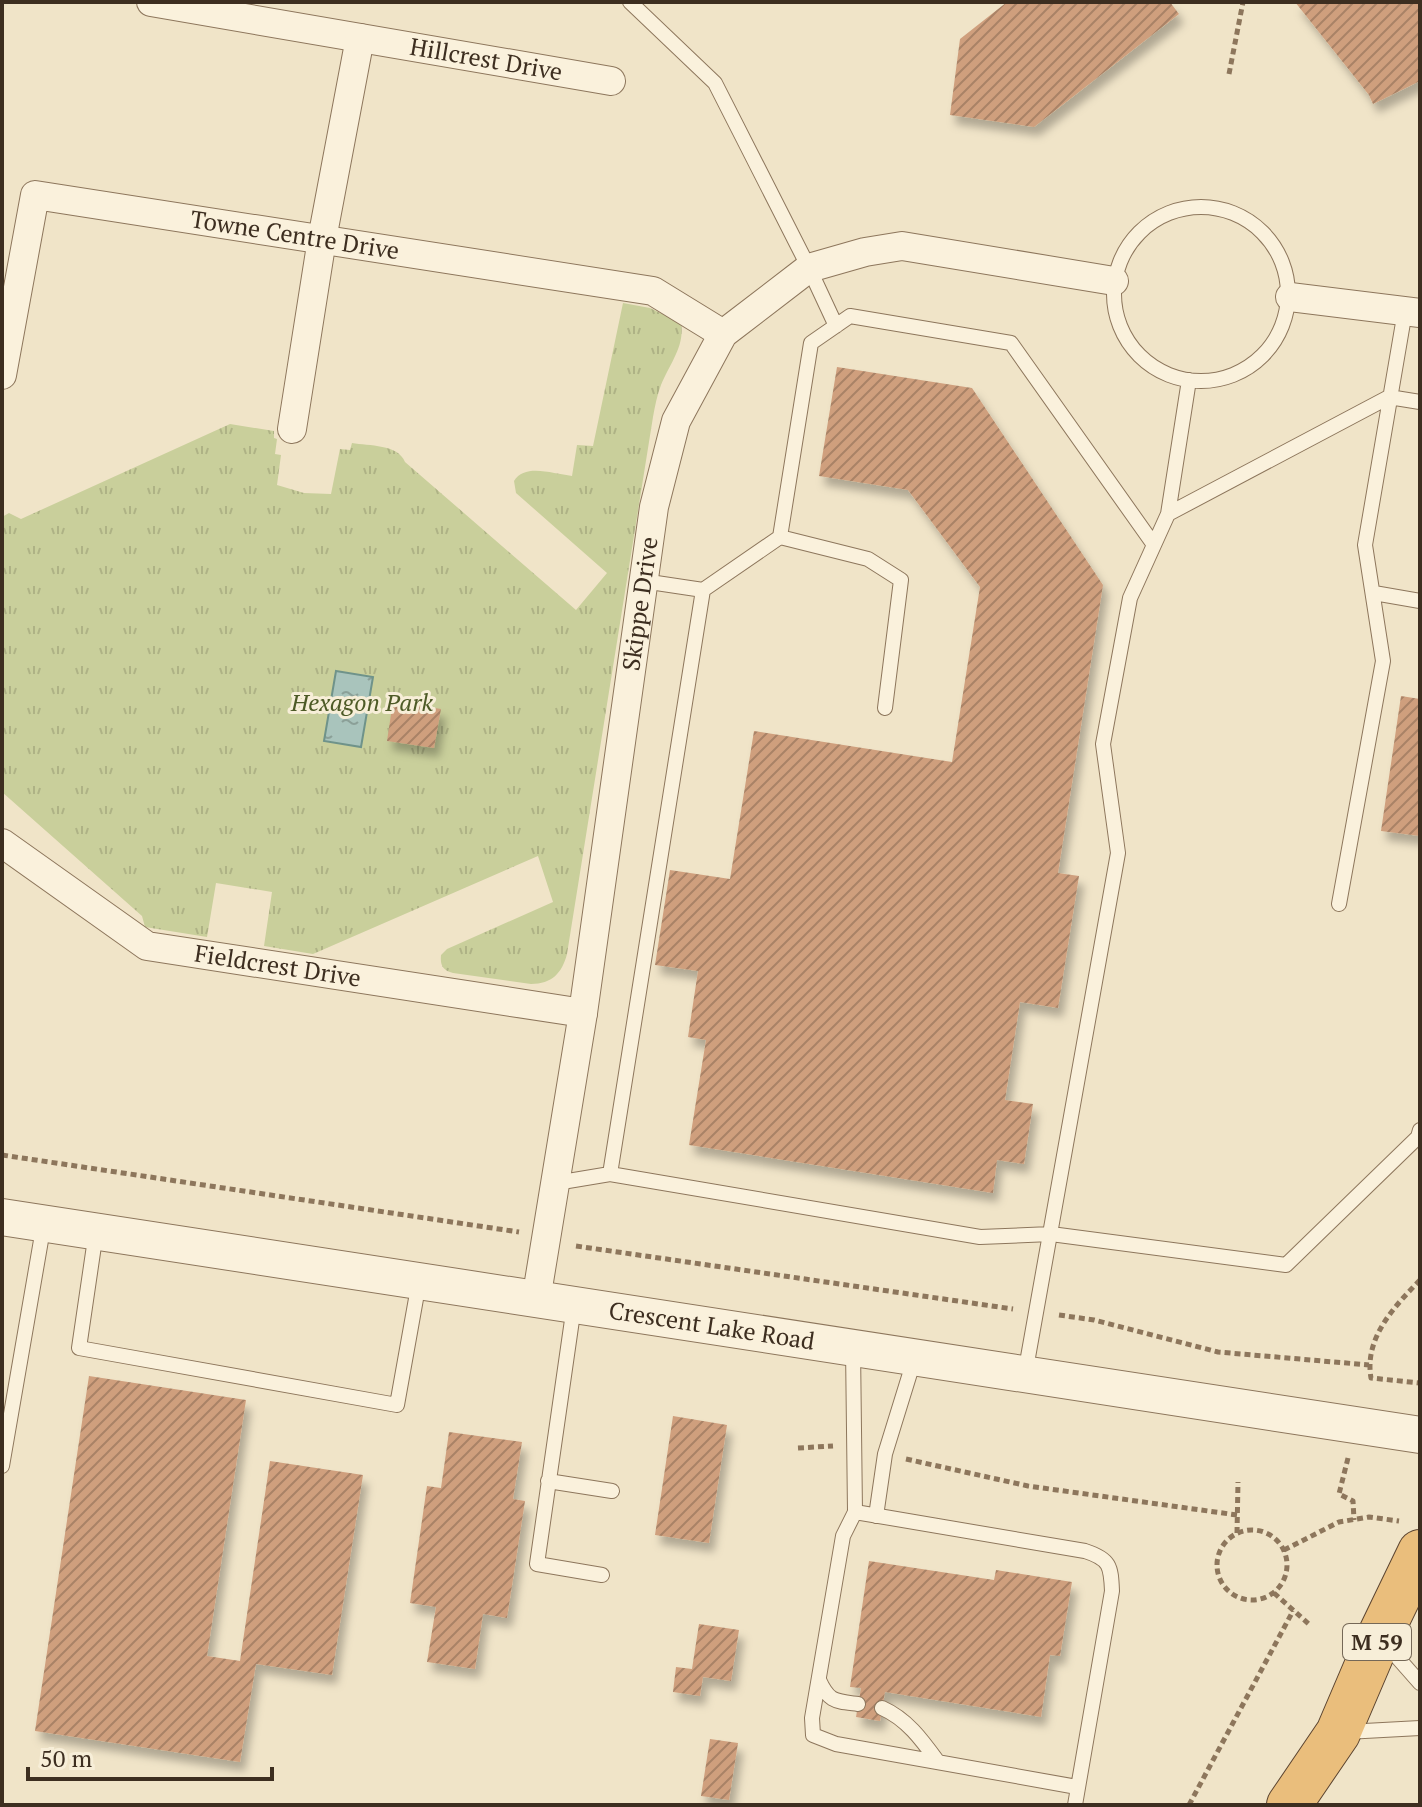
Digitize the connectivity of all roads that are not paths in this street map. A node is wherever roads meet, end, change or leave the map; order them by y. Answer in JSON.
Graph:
{"nodes":[{"id":1,"x":151,"y":2,"type":"edge"},
{"id":2,"x":630,"y":2,"type":"edge"},
{"id":3,"x":360,"y":38,"type":"junction"},
{"id":4,"x":611,"y":81,"type":"dead end"},
{"id":5,"x":322,"y":239,"type":"junction"},
{"id":6,"x":809,"y":268,"type":"junction"},
{"id":7,"x":1114,"y":281,"type":"junction"},
{"id":8,"x":1290,"y":297,"type":"junction"},
{"id":9,"x":1412,"y":312,"type":"edge"},
{"id":10,"x":836,"y":326,"type":"junction"},
{"id":11,"x":723,"y":334,"type":"junction"},
{"id":12,"x":2,"y":375,"type":"edge"},
{"id":13,"x":1189,"y":380,"type":"junction"},
{"id":14,"x":1389,"y":397,"type":"junction"},
{"id":15,"x":1420,"y":402,"type":"edge"},
{"id":16,"x":292,"y":429,"type":"dead end"},
{"id":17,"x":1168,"y":514,"type":"junction"},
{"id":18,"x":780,"y":537,"type":"junction"},
{"id":19,"x":1154,"y":545,"type":"junction"},
{"id":20,"x":643,"y":581,"type":"junction"},
{"id":21,"x":703,"y":590,"type":"junction"},
{"id":22,"x":1374,"y":593,"type":"junction"},
{"id":23,"x":1420,"y":601,"type":"edge"},
{"id":24,"x":885,"y":708,"type":"dead end"},
{"id":25,"x":2,"y":843,"type":"edge"},
{"id":26,"x":1339,"y":904,"type":"dead end"},
{"id":27,"x":583,"y":1013,"type":"junction"},
{"id":28,"x":1420,"y":1130,"type":"edge"},
{"id":29,"x":610,"y":1174,"type":"junction"},
{"id":30,"x":556,"y":1183,"type":"junction"},
{"id":31,"x":2,"y":1217,"type":"edge"},
{"id":32,"x":44,"y":1223,"type":"junction"},
{"id":33,"x":96,"y":1231,"type":"junction"},
{"id":34,"x":1051,"y":1234,"type":"junction"},
{"id":35,"x":419,"y":1282,"type":"junction"},
{"id":36,"x":536,"y":1300,"type":"junction"},
{"id":37,"x":574,"y":1306,"type":"junction"},
{"id":38,"x":853,"y":1348,"type":"junction"},
{"id":39,"x":915,"y":1357,"type":"junction"},
{"id":40,"x":1025,"y":1374,"type":"junction"},
{"id":41,"x":1420,"y":1435,"type":"edge"},
{"id":42,"x":2,"y":1466,"type":"edge"},
{"id":43,"x":548,"y":1481,"type":"junction"},
{"id":44,"x":612,"y":1491,"type":"dead end"},
{"id":45,"x":855,"y":1512,"type":"junction"},
{"id":46,"x":876,"y":1516,"type":"junction"},
{"id":47,"x":1420,"y":1552,"type":"edge"},
{"id":48,"x":602,"y":1575,"type":"dead end"},
{"id":49,"x":1379,"y":1637,"type":"junction"},
{"id":50,"x":819,"y":1679,"type":"junction"},
{"id":51,"x":1420,"y":1683,"type":"edge"},
{"id":52,"x":858,"y":1704,"type":"dead end"},
{"id":53,"x":882,"y":1708,"type":"dead end"},
{"id":54,"x":1420,"y":1728,"type":"edge"},
{"id":55,"x":1338,"y":1733,"type":"junction"},
{"id":56,"x":938,"y":1762,"type":"junction"},
{"id":57,"x":1077,"y":1787,"type":"junction"},
{"id":58,"x":1075,"y":1805,"type":"edge"},
{"id":59,"x":1289,"y":1805,"type":"edge"}],
"edges":[{"from":1,"to":3,"type":"street","name":"Hillcrest Drive"},
{"from":2,"to":6,"type":"lane"},
{"from":3,"to":4,"type":"street","name":"Hillcrest Drive"},
{"from":3,"to":5,"type":"street"},
{"from":5,"to":11,"type":"street","name":"Towne Centre Drive"},
{"from":5,"to":12,"type":"street","name":"Towne Centre Drive"},
{"from":5,"to":16,"type":"street"},
{"from":6,"to":7,"type":"street","name":"Skippe Drive"},
{"from":6,"to":10,"type":"lane"},
{"from":6,"to":11,"type":"street","name":"Skippe Drive"},
{"from":7,"to":8,"type":"lane"},
{"from":7,"to":13,"type":"lane"},
{"from":8,"to":9,"type":"street"},
{"from":8,"to":13,"type":"lane"},
{"from":9,"to":14,"type":"lane"},
{"from":10,"to":18,"type":"lane"},
{"from":10,"to":19,"type":"lane"},
{"from":11,"to":20,"type":"street","name":"Skippe Drive"},
{"from":13,"to":17,"type":"lane"},
{"from":14,"to":15,"type":"lane"},
{"from":14,"to":17,"type":"lane"},
{"from":14,"to":22,"type":"lane"},
{"from":17,"to":19,"type":"lane"},
{"from":18,"to":21,"type":"lane"},
{"from":18,"to":24,"type":"lane"},
{"from":19,"to":34,"type":"lane"},
{"from":20,"to":21,"type":"lane"},
{"from":20,"to":27,"type":"street","name":"Skippe Drive"},
{"from":21,"to":29,"type":"lane"},
{"from":22,"to":23,"type":"lane"},
{"from":22,"to":26,"type":"lane"},
{"from":25,"to":27,"type":"street","name":"Fieldcrest Drive"},
{"from":27,"to":30,"type":"street","name":"Skippe Drive"},
{"from":28,"to":34,"type":"lane"},
{"from":29,"to":30,"type":"lane"},
{"from":29,"to":34,"type":"lane"},
{"from":30,"to":36,"type":"street","name":"Skippe Drive"},
{"from":31,"to":32,"type":"street","name":"Crescent Lake Road"},
{"from":32,"to":33,"type":"street","name":"Crescent Lake Road"},
{"from":32,"to":42,"type":"lane"},
{"from":33,"to":35,"type":"street","name":"Crescent Lake Road"},
{"from":33,"to":35,"type":"lane"},
{"from":34,"to":40,"type":"lane"},
{"from":35,"to":36,"type":"street","name":"Crescent Lake Road"},
{"from":36,"to":37,"type":"street","name":"Crescent Lake Road"},
{"from":37,"to":38,"type":"street","name":"Crescent Lake Road"},
{"from":37,"to":43,"type":"lane"},
{"from":38,"to":39,"type":"street","name":"Crescent Lake Road"},
{"from":38,"to":45,"type":"lane"},
{"from":39,"to":40,"type":"street","name":"Crescent Lake Road"},
{"from":39,"to":46,"type":"lane"},
{"from":40,"to":41,"type":"street","name":"Crescent Lake Road"},
{"from":43,"to":44,"type":"lane"},
{"from":43,"to":48,"type":"lane"},
{"from":45,"to":46,"type":"lane"},
{"from":45,"to":50,"type":"lane"},
{"from":46,"to":57,"type":"lane"},
{"from":47,"to":49,"type":"highway","number":"M 59"},
{"from":49,"to":51,"type":"lane"},
{"from":49,"to":55,"type":"highway","number":"M 59"},
{"from":50,"to":52,"type":"lane"},
{"from":50,"to":56,"type":"lane"},
{"from":53,"to":56,"type":"lane"},
{"from":54,"to":55,"type":"lane"},
{"from":55,"to":59,"type":"highway","number":"M 59"},
{"from":56,"to":57,"type":"lane"},
{"from":57,"to":58,"type":"lane"}]}
